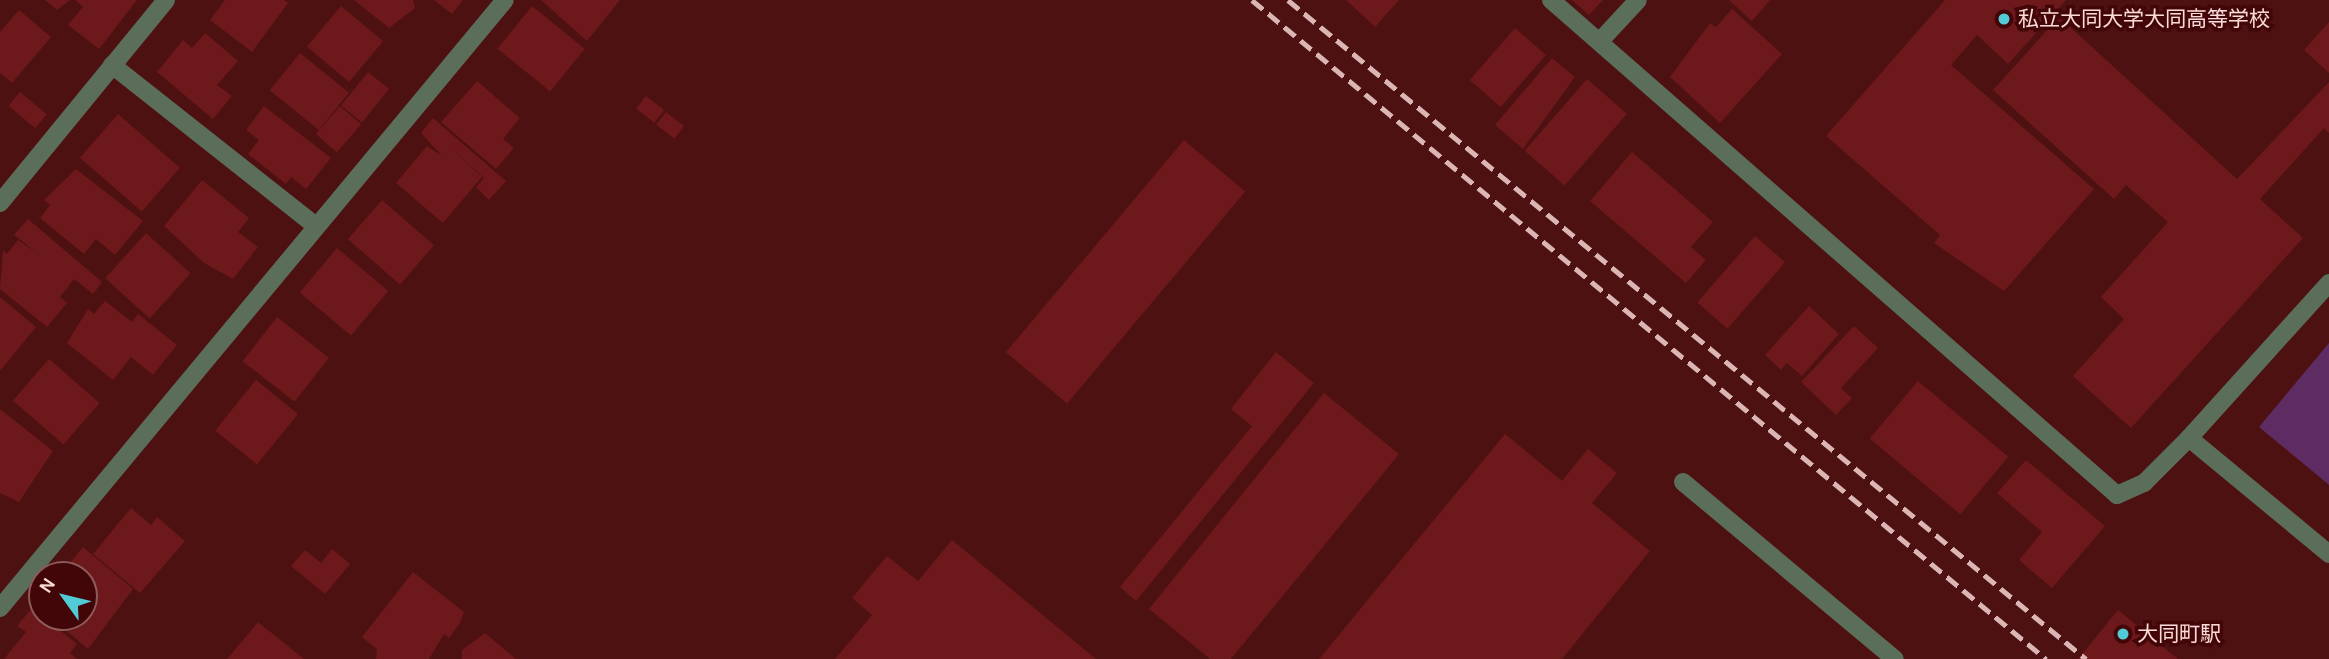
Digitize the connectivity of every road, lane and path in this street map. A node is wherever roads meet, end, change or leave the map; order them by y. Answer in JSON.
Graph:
{"nodes":[{"id":1,"x":166,"y":0,"type":"edge"},
{"id":2,"x":505,"y":0,"type":"edge"},
{"id":3,"x":1550,"y":0,"type":"edge"},
{"id":4,"x":1638,"y":0,"type":"edge"},
{"id":5,"x":1601,"y":40,"type":"junction"},
{"id":6,"x":112,"y":65,"type":"junction"},
{"id":7,"x":0,"y":203,"type":"edge"},
{"id":8,"x":316,"y":226,"type":"junction"},
{"id":9,"x":2329,"y":283,"type":"edge"},
{"id":10,"x":2189,"y":438,"type":"junction"},
{"id":11,"x":1684,"y":481,"type":"dead end"},
{"id":12,"x":2329,"y":554,"type":"edge"},
{"id":13,"x":0,"y":608,"type":"edge"},
{"id":14,"x":1895,"y":659,"type":"edge"}],
"edges":[{"from":1,"to":6,"type":"street"},
{"from":2,"to":8,"type":"street"},
{"from":3,"to":5,"type":"street"},
{"from":4,"to":5,"type":"street"},
{"from":5,"to":10,"type":"street"},
{"from":6,"to":7,"type":"street"},
{"from":6,"to":8,"type":"street"},
{"from":8,"to":13,"type":"street"},
{"from":9,"to":10,"type":"street"},
{"from":10,"to":12,"type":"street"},
{"from":11,"to":14,"type":"street"}]}
